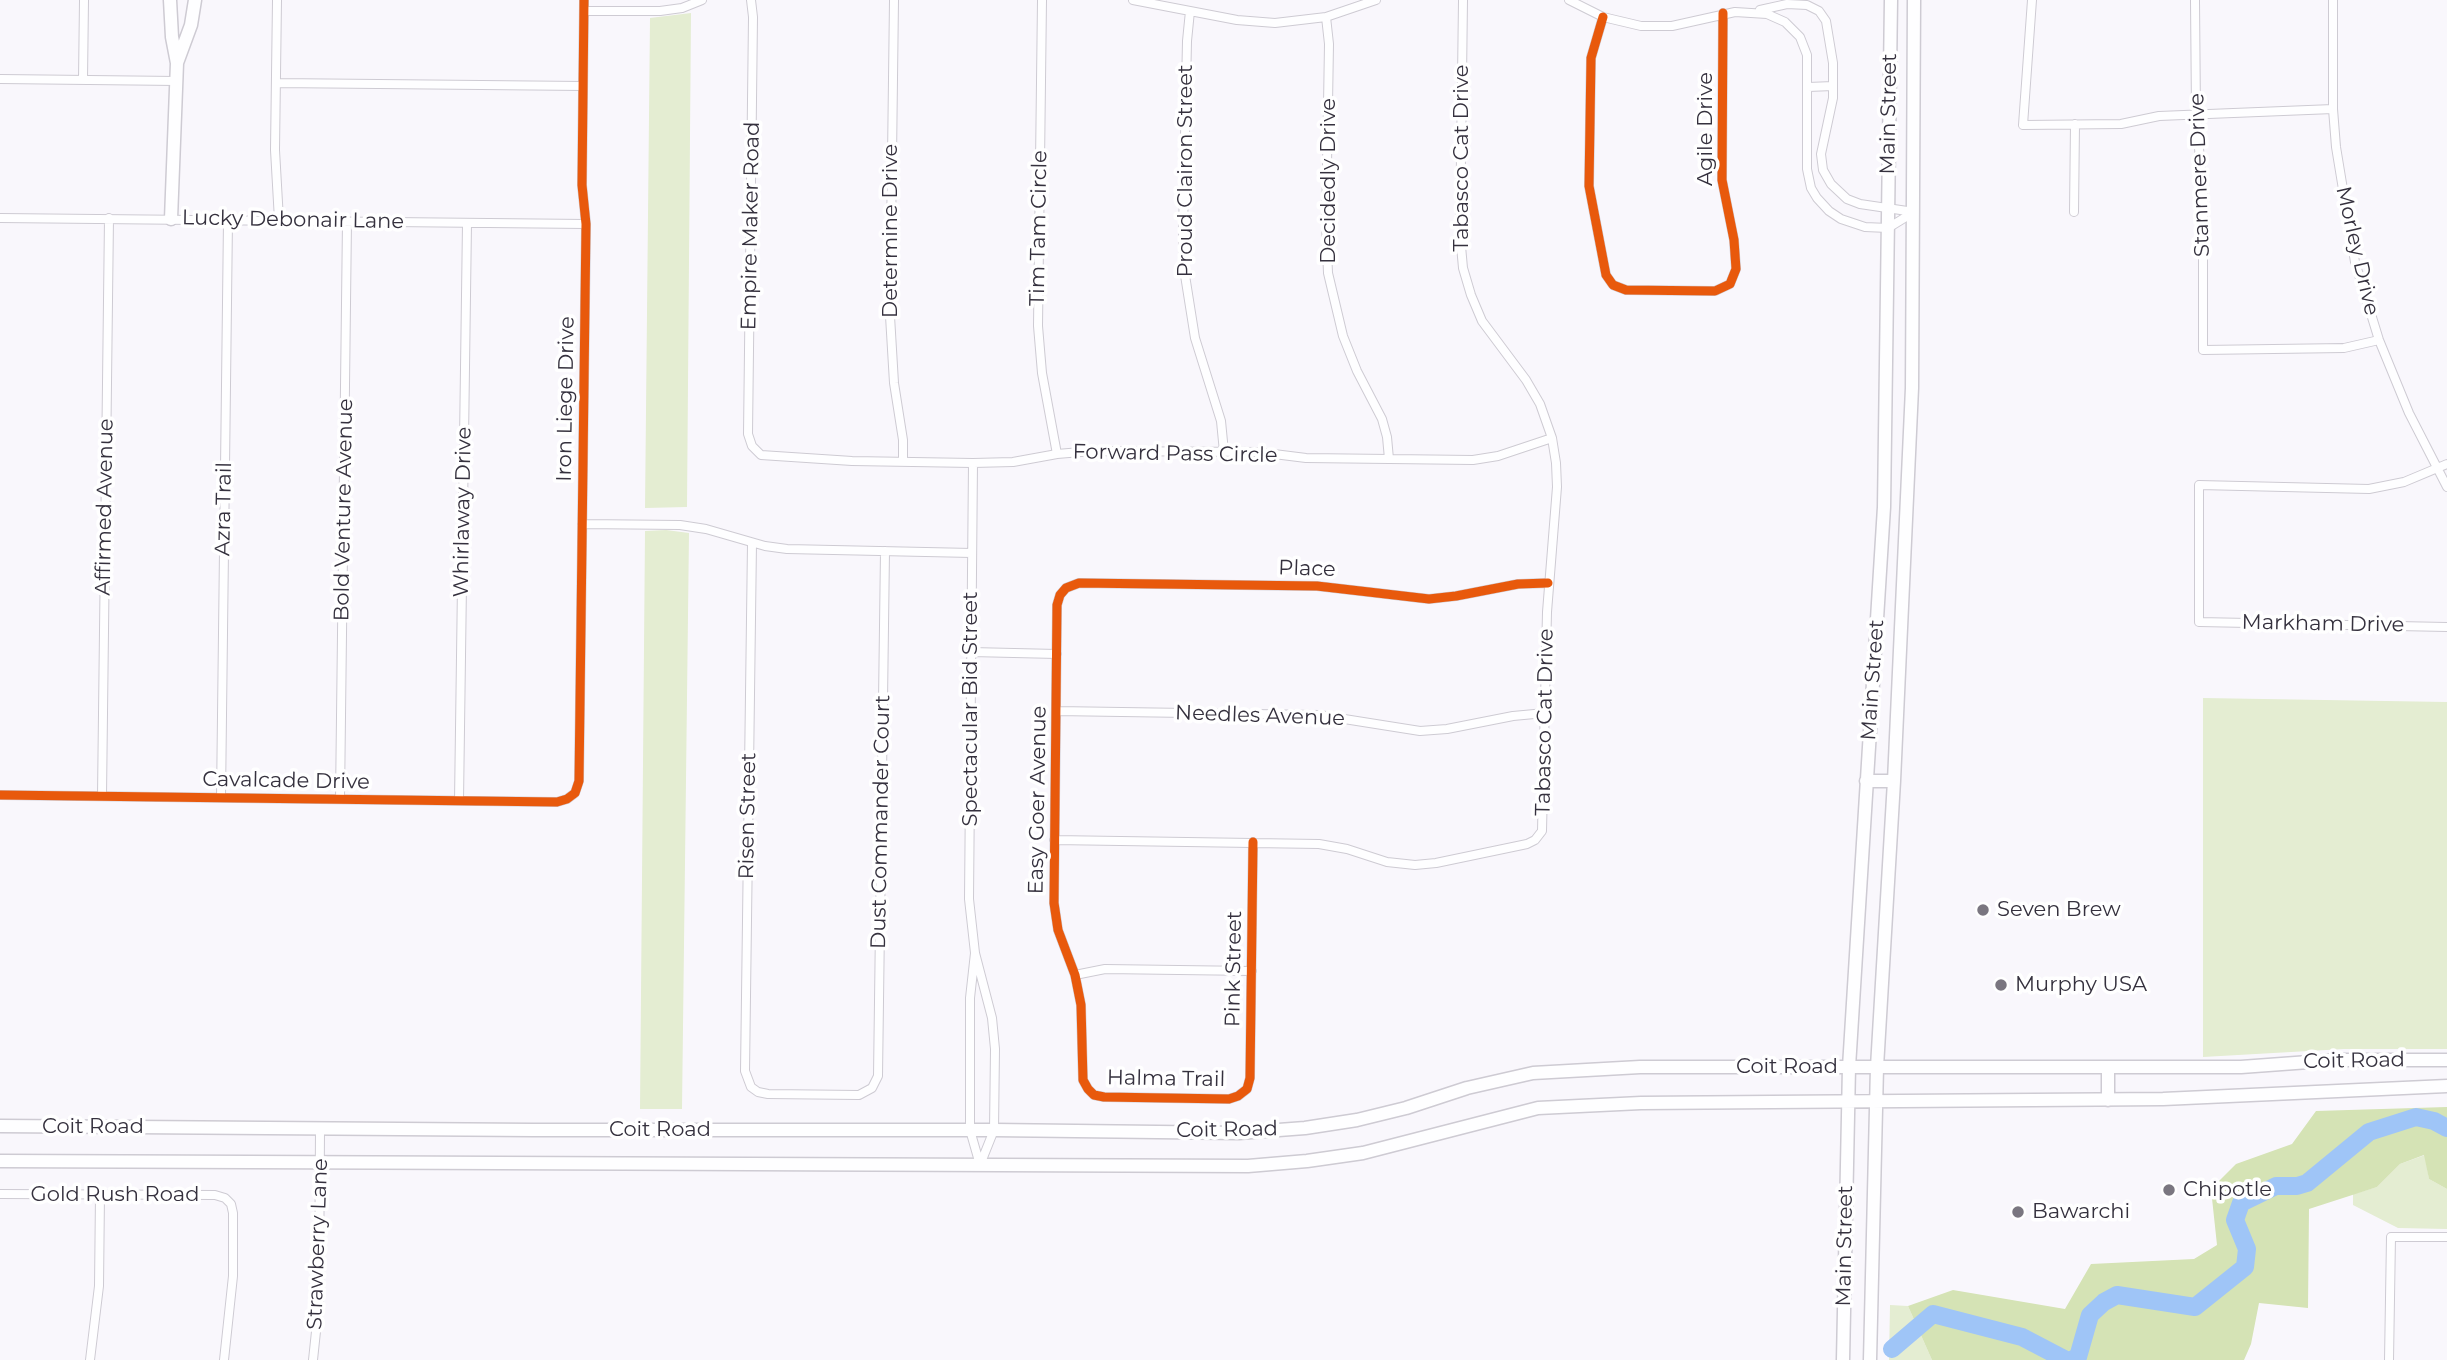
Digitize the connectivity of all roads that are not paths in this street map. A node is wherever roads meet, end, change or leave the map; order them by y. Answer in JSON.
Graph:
{"nodes":[{"id":1,"x":84,"y":0,"type":"edge"},
{"id":2,"x":170,"y":0,"type":"edge"},
{"id":3,"x":195,"y":0,"type":"edge"},
{"id":4,"x":277,"y":0,"type":"edge"},
{"id":5,"x":584,"y":0,"type":"edge"},
{"id":6,"x":702,"y":0,"type":"edge"},
{"id":7,"x":751,"y":0,"type":"edge"},
{"id":8,"x":894,"y":0,"type":"edge"},
{"id":9,"x":1042,"y":0,"type":"edge"},
{"id":10,"x":1133,"y":0,"type":"edge"},
{"id":11,"x":1376,"y":0,"type":"edge"},
{"id":12,"x":1463,"y":0,"type":"edge"},
{"id":13,"x":1569,"y":0,"type":"edge"},
{"id":14,"x":1891,"y":0,"type":"edge"},
{"id":15,"x":1914,"y":0,"type":"edge"},
{"id":16,"x":2032,"y":0,"type":"edge"},
{"id":17,"x":2195,"y":0,"type":"edge"},
{"id":18,"x":2333,"y":0,"type":"edge"},
{"id":19,"x":584,"y":11,"type":"junction"},
{"id":20,"x":1190,"y":11,"type":"junction"},
{"id":21,"x":1753,"y":12,"type":"junction"},
{"id":22,"x":1723,"y":13,"type":"junction"},
{"id":23,"x":1326,"y":17,"type":"junction"},
{"id":24,"x":1603,"y":17,"type":"junction"},
{"id":25,"x":177,"y":63,"type":"junction"},
{"id":26,"x":0,"y":79,"type":"edge"},
{"id":27,"x":83,"y":80,"type":"junction"},
{"id":28,"x":177,"y":81,"type":"junction"},
{"id":29,"x":276,"y":83,"type":"junction"},
{"id":30,"x":583,"y":86,"type":"junction"},
{"id":31,"x":1833,"y":86,"type":"junction"},
{"id":32,"x":1808,"y":87,"type":"junction"},
{"id":33,"x":2333,"y":109,"type":"junction"},
{"id":34,"x":2196,"y":113,"type":"junction"},
{"id":35,"x":2075,"y":124,"type":"junction"},
{"id":36,"x":1888,"y":207,"type":"junction"},
{"id":37,"x":1914,"y":212,"type":"junction"},
{"id":38,"x":2074,"y":212,"type":"dead end"},
{"id":39,"x":0,"y":218,"type":"edge"},
{"id":40,"x":109,"y":218,"type":"junction"},
{"id":41,"x":171,"y":219,"type":"junction"},
{"id":42,"x":228,"y":220,"type":"junction"},
{"id":43,"x":279,"y":220,"type":"junction"},
{"id":44,"x":347,"y":221,"type":"junction"},
{"id":45,"x":467,"y":223,"type":"junction"},
{"id":46,"x":586,"y":224,"type":"junction"},
{"id":47,"x":1888,"y":228,"type":"junction"},
{"id":48,"x":2379,"y":340,"type":"junction"},
{"id":49,"x":1552,"y":438,"type":"junction"},
{"id":50,"x":755,"y":451,"type":"joint"},
{"id":51,"x":1224,"y":452,"type":"junction"},
{"id":52,"x":1057,"y":454,"type":"junction"},
{"id":53,"x":1389,"y":459,"type":"junction"},
{"id":54,"x":903,"y":460,"type":"junction"},
{"id":55,"x":973,"y":463,"type":"junction"},
{"id":56,"x":2447,"y":464,"type":"edge"},
{"id":57,"x":2438,"y":470,"type":"junction"},
{"id":58,"x":2447,"y":487,"type":"edge"},
{"id":59,"x":1884,"y":507,"type":"junction"},
{"id":60,"x":1908,"y":508,"type":"junction"},
{"id":61,"x":582,"y":524,"type":"junction"},
{"id":62,"x":752,"y":543,"type":"junction"},
{"id":63,"x":885,"y":551,"type":"junction"},
{"id":64,"x":972,"y":553,"type":"junction"},
{"id":65,"x":1548,"y":583,"type":"junction"},
{"id":66,"x":1064,"y":590,"type":"joint"},
{"id":67,"x":2447,"y":627,"type":"edge"},
{"id":68,"x":971,"y":652,"type":"junction"},
{"id":69,"x":1056,"y":654,"type":"junction"},
{"id":70,"x":1056,"y":711,"type":"junction"},
{"id":71,"x":1545,"y":713,"type":"junction"},
{"id":72,"x":1866,"y":781,"type":"junction"},
{"id":73,"x":1894,"y":781,"type":"junction"},
{"id":74,"x":0,"y":795,"type":"edge"},
{"id":75,"x":102,"y":796,"type":"junction"},
{"id":76,"x":571,"y":797,"type":"joint"},
{"id":77,"x":221,"y":798,"type":"junction"},
{"id":78,"x":340,"y":799,"type":"junction"},
{"id":79,"x":460,"y":801,"type":"junction"},
{"id":80,"x":1054,"y":840,"type":"junction"},
{"id":81,"x":1253,"y":842,"type":"junction"},
{"id":82,"x":975,"y":953,"type":"junction"},
{"id":83,"x":1251,"y":971,"type":"junction"},
{"id":84,"x":1074,"y":975,"type":"junction"},
{"id":85,"x":2447,"y":1060,"type":"edge"},
{"id":86,"x":1849,"y":1067,"type":"junction"},
{"id":87,"x":1877,"y":1067,"type":"junction"},
{"id":88,"x":2108,"y":1068,"type":"junction"},
{"id":89,"x":2447,"y":1086,"type":"edge"},
{"id":90,"x":870,"y":1090,"type":"joint"},
{"id":91,"x":1089,"y":1090,"type":"joint"},
{"id":92,"x":1243,"y":1093,"type":"joint"},
{"id":93,"x":2108,"y":1100,"type":"junction"},
{"id":94,"x":1848,"y":1101,"type":"junction"},
{"id":95,"x":1876,"y":1101,"type":"junction"},
{"id":96,"x":0,"y":1126,"type":"edge"},
{"id":97,"x":320,"y":1129,"type":"junction"},
{"id":98,"x":970,"y":1130,"type":"junction"},
{"id":99,"x":994,"y":1130,"type":"junction"},
{"id":100,"x":0,"y":1161,"type":"edge"},
{"id":101,"x":321,"y":1163,"type":"junction"},
{"id":102,"x":980,"y":1165,"type":"junction"},
{"id":103,"x":0,"y":1194,"type":"edge"},
{"id":104,"x":100,"y":1195,"type":"junction"},
{"id":105,"x":2447,"y":1237,"type":"edge"},
{"id":106,"x":90,"y":1360,"type":"edge"},
{"id":107,"x":224,"y":1360,"type":"edge"},
{"id":108,"x":313,"y":1360,"type":"edge"},
{"id":109,"x":1843,"y":1360,"type":"edge"},
{"id":110,"x":1870,"y":1360,"type":"edge"},
{"id":111,"x":2389,"y":1360,"type":"edge"}],
"edges":[{"from":1,"to":27,"type":"street"},
{"from":2,"to":25,"type":"main road"},
{"from":3,"to":25,"type":"main road"},
{"from":4,"to":29,"type":"street"},
{"from":5,"to":19,"type":"street","name":"Iron Liege Drive"},
{"from":6,"to":19,"type":"street"},
{"from":7,"to":50,"type":"street","name":"Empire Maker Road"},
{"from":8,"to":54,"type":"street","name":"Determine Drive"},
{"from":9,"to":52,"type":"street","name":"Tim Tam Circle"},
{"from":10,"to":20,"type":"street"},
{"from":11,"to":23,"type":"street"},
{"from":12,"to":49,"type":"street","name":"Tabasco Cat Drive"},
{"from":13,"to":24,"type":"street"},
{"from":14,"to":36,"type":"main road","name":"Main Street"},
{"from":15,"to":37,"type":"main road","name":"Main Street"},
{"from":16,"to":35,"type":"street"},
{"from":17,"to":34,"type":"street","name":"Stanmere Drive"},
{"from":18,"to":33,"type":"street","name":"Morley Drive"},
{"from":19,"to":30,"type":"street","name":"Iron Liege Drive"},
{"from":20,"to":23,"type":"street"},
{"from":20,"to":51,"type":"street","name":"Proud Clairon Street"},
{"from":21,"to":22,"type":"street"},
{"from":21,"to":31,"type":"street"},
{"from":21,"to":32,"type":"street"},
{"from":22,"to":24,"type":"street"},
{"from":22,"to":24,"type":"street","name":"Agile Drive"},
{"from":23,"to":53,"type":"street","name":"Decidedly Drive"},
{"from":25,"to":28,"type":"main road"},
{"from":26,"to":27,"type":"street"},
{"from":27,"to":28,"type":"street"},
{"from":28,"to":41,"type":"main road"},
{"from":29,"to":30,"type":"street"},
{"from":29,"to":43,"type":"street"},
{"from":30,"to":46,"type":"street","name":"Iron Liege Drive"},
{"from":31,"to":32,"type":"street"},
{"from":31,"to":36,"type":"street"},
{"from":32,"to":47,"type":"street"},
{"from":33,"to":34,"type":"street"},
{"from":33,"to":48,"type":"street","name":"Morley Drive"},
{"from":34,"to":35,"type":"street"},
{"from":34,"to":48,"type":"street","name":"Stanmere Drive"},
{"from":35,"to":38,"type":"street"},
{"from":36,"to":37,"type":"street"},
{"from":36,"to":47,"type":"main road","name":"Main Street"},
{"from":37,"to":47,"type":"street"},
{"from":37,"to":60,"type":"main road","name":"Main Street"},
{"from":39,"to":40,"type":"street","name":"Lucky Debonair Lane"},
{"from":40,"to":41,"type":"street","name":"Lucky Debonair Lane"},
{"from":40,"to":75,"type":"street","name":"Affirmed Avenue"},
{"from":41,"to":42,"type":"street","name":"Lucky Debonair Lane"},
{"from":42,"to":43,"type":"street","name":"Lucky Debonair Lane"},
{"from":42,"to":77,"type":"street","name":"Azra Trail"},
{"from":43,"to":44,"type":"street","name":"Lucky Debonair Lane"},
{"from":44,"to":45,"type":"street","name":"Lucky Debonair Lane"},
{"from":44,"to":78,"type":"street","name":"Bold Venture Avenue"},
{"from":45,"to":46,"type":"street","name":"Lucky Debonair Lane"},
{"from":45,"to":79,"type":"street","name":"Whirlaway Drive"},
{"from":46,"to":61,"type":"street","name":"Iron Liege Drive"},
{"from":47,"to":59,"type":"main road","name":"Main Street"},
{"from":48,"to":57,"type":"street","name":"Morley Drive"},
{"from":49,"to":53,"type":"street","name":"Forward Pass Circle"},
{"from":49,"to":65,"type":"street","name":"Tabasco Cat Drive"},
{"from":50,"to":54,"type":"street","name":"Forward Pass Circle"},
{"from":51,"to":52,"type":"street","name":"Forward Pass Circle"},
{"from":51,"to":53,"type":"street","name":"Forward Pass Circle"},
{"from":52,"to":55,"type":"street","name":"Forward Pass Circle"},
{"from":54,"to":55,"type":"street","name":"Forward Pass Circle"},
{"from":55,"to":64,"type":"street","name":"Spectacular Bid Street"},
{"from":56,"to":57,"type":"street"},
{"from":57,"to":58,"type":"street","name":"Morley Drive"},
{"from":57,"to":67,"type":"street","name":"Markham Drive"},
{"from":59,"to":60,"type":"main road"},
{"from":59,"to":72,"type":"main road","name":"Main Street"},
{"from":60,"to":73,"type":"main road","name":"Main Street"},
{"from":61,"to":62,"type":"street"},
{"from":61,"to":76,"type":"street","name":"Iron Liege Drive"},
{"from":62,"to":63,"type":"street"},
{"from":62,"to":90,"type":"street","name":"Risen Street"},
{"from":63,"to":64,"type":"street"},
{"from":63,"to":90,"type":"street","name":"Dust Commander Court"},
{"from":64,"to":68,"type":"street","name":"Spectacular Bid Street"},
{"from":65,"to":66,"type":"street","name":"Place"},
{"from":65,"to":71,"type":"street","name":"Tabasco Cat Drive"},
{"from":66,"to":69,"type":"street","name":"Easy Goer Avenue"},
{"from":68,"to":69,"type":"street"},
{"from":68,"to":82,"type":"street","name":"Spectacular Bid Street"},
{"from":69,"to":70,"type":"street","name":"Easy Goer Avenue"},
{"from":70,"to":71,"type":"street","name":"Needles Avenue"},
{"from":70,"to":80,"type":"street","name":"Easy Goer Avenue"},
{"from":71,"to":81,"type":"street","name":"Tabasco Cat Drive"},
{"from":72,"to":73,"type":"main road"},
{"from":72,"to":86,"type":"main road","name":"Main Street"},
{"from":73,"to":87,"type":"main road","name":"Main Street"},
{"from":74,"to":75,"type":"street","name":"Cavalcade Drive"},
{"from":75,"to":77,"type":"street","name":"Cavalcade Drive"},
{"from":76,"to":79,"type":"street","name":"Cavalcade Drive"},
{"from":77,"to":78,"type":"street","name":"Cavalcade Drive"},
{"from":78,"to":79,"type":"street","name":"Cavalcade Drive"},
{"from":80,"to":81,"type":"street"},
{"from":80,"to":84,"type":"street","name":"Easy Goer Avenue"},
{"from":81,"to":83,"type":"street","name":"Pink Street"},
{"from":82,"to":98,"type":"street","name":"Spectacular Bid Street"},
{"from":82,"to":99,"type":"street","name":"Spectacular Bid Street"},
{"from":83,"to":84,"type":"street"},
{"from":83,"to":92,"type":"street","name":"Pink Street"},
{"from":84,"to":91,"type":"street","name":"Easy Goer Avenue"},
{"from":85,"to":88,"type":"main road","name":"Coit Road"},
{"from":86,"to":87,"type":"main road","name":"Coit Road"},
{"from":86,"to":94,"type":"main road","name":"Main Street"},
{"from":86,"to":99,"type":"main road","name":"Coit Road"},
{"from":87,"to":88,"type":"main road","name":"Coit Road"},
{"from":87,"to":95,"type":"main road","name":"Main Street"},
{"from":88,"to":93,"type":"main road"},
{"from":89,"to":93,"type":"main road","name":"Coit Road"},
{"from":91,"to":92,"type":"street","name":"Halma Trail"},
{"from":93,"to":95,"type":"main road","name":"Coit Road"},
{"from":94,"to":95,"type":"main road","name":"Coit Road"},
{"from":94,"to":102,"type":"main road","name":"Coit Road"},
{"from":94,"to":109,"type":"main road","name":"Main Street"},
{"from":95,"to":110,"type":"main road","name":"Main Street"},
{"from":96,"to":97,"type":"main road","name":"Coit Road"},
{"from":97,"to":98,"type":"main road","name":"Coit Road"},
{"from":97,"to":101,"type":"street","name":"Strawberry Lane"},
{"from":98,"to":99,"type":"main road","name":"Coit Road"},
{"from":98,"to":102,"type":"street","name":"Spectacular Bid Street"},
{"from":99,"to":102,"type":"street","name":"Spectacular Bid Street"},
{"from":100,"to":101,"type":"main road","name":"Coit Road"},
{"from":101,"to":102,"type":"main road","name":"Coit Road"},
{"from":101,"to":108,"type":"street","name":"Strawberry Lane"},
{"from":103,"to":104,"type":"street","name":"Gold Rush Road"},
{"from":104,"to":106,"type":"street"},
{"from":104,"to":107,"type":"street","name":"Gold Rush Road"},
{"from":105,"to":111,"type":"street"}]}
